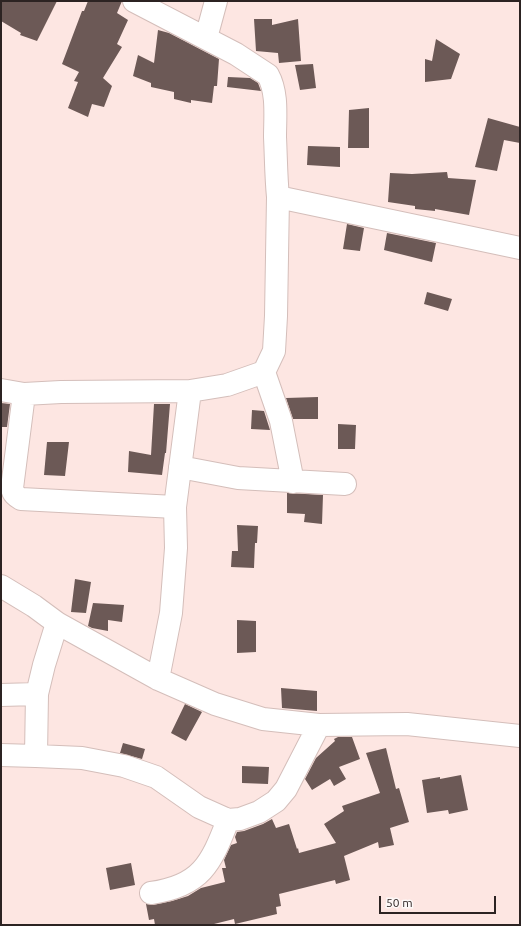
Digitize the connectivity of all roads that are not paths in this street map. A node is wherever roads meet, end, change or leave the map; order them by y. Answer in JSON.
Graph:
{"nodes":[{"id":1,"x":134,"y":1,"type":"edge"},
{"id":2,"x":216,"y":1,"type":"edge"},
{"id":3,"x":206,"y":38,"type":"junction"},
{"id":4,"x":278,"y":197,"type":"junction"},
{"id":5,"x":520,"y":248,"type":"edge"},
{"id":6,"x":264,"y":372,"type":"junction"},
{"id":7,"x":1,"y":390,"type":"edge"},
{"id":8,"x":190,"y":391,"type":"junction"},
{"id":9,"x":24,"y":394,"type":"junction"},
{"id":10,"x":180,"y":468,"type":"junction"},
{"id":11,"x":294,"y":482,"type":"junction"},
{"id":12,"x":345,"y":484,"type":"dead end"},
{"id":13,"x":175,"y":507,"type":"junction"},
{"id":14,"x":1,"y":586,"type":"edge"},
{"id":15,"x":57,"y":623,"type":"junction"},
{"id":16,"x":158,"y":679,"type":"junction"},
{"id":17,"x":37,"y":694,"type":"junction"},
{"id":18,"x":1,"y":695,"type":"edge"},
{"id":19,"x":319,"y":725,"type":"junction"},
{"id":20,"x":520,"y":736,"type":"edge"},
{"id":21,"x":1,"y":755,"type":"edge"},
{"id":22,"x":36,"y":756,"type":"junction"},
{"id":23,"x":228,"y":820,"type":"junction"},
{"id":24,"x":151,"y":893,"type":"dead end"}],
"edges":[{"from":1,"to":3,"type":"street"},
{"from":2,"to":3,"type":"street"},
{"from":3,"to":4,"type":"street"},
{"from":4,"to":5,"type":"street"},
{"from":4,"to":6,"type":"street"},
{"from":6,"to":8,"type":"street"},
{"from":6,"to":11,"type":"street"},
{"from":7,"to":9,"type":"street"},
{"from":8,"to":9,"type":"street"},
{"from":8,"to":10,"type":"street"},
{"from":9,"to":13,"type":"street"},
{"from":10,"to":11,"type":"street"},
{"from":10,"to":13,"type":"street"},
{"from":11,"to":12,"type":"street"},
{"from":13,"to":16,"type":"street"},
{"from":14,"to":15,"type":"street"},
{"from":15,"to":16,"type":"street"},
{"from":15,"to":17,"type":"street"},
{"from":16,"to":19,"type":"street"},
{"from":17,"to":18,"type":"street"},
{"from":17,"to":22,"type":"street"},
{"from":19,"to":20,"type":"street"},
{"from":19,"to":23,"type":"street"},
{"from":21,"to":22,"type":"street"},
{"from":22,"to":23,"type":"street"},
{"from":23,"to":24,"type":"street"}]}
